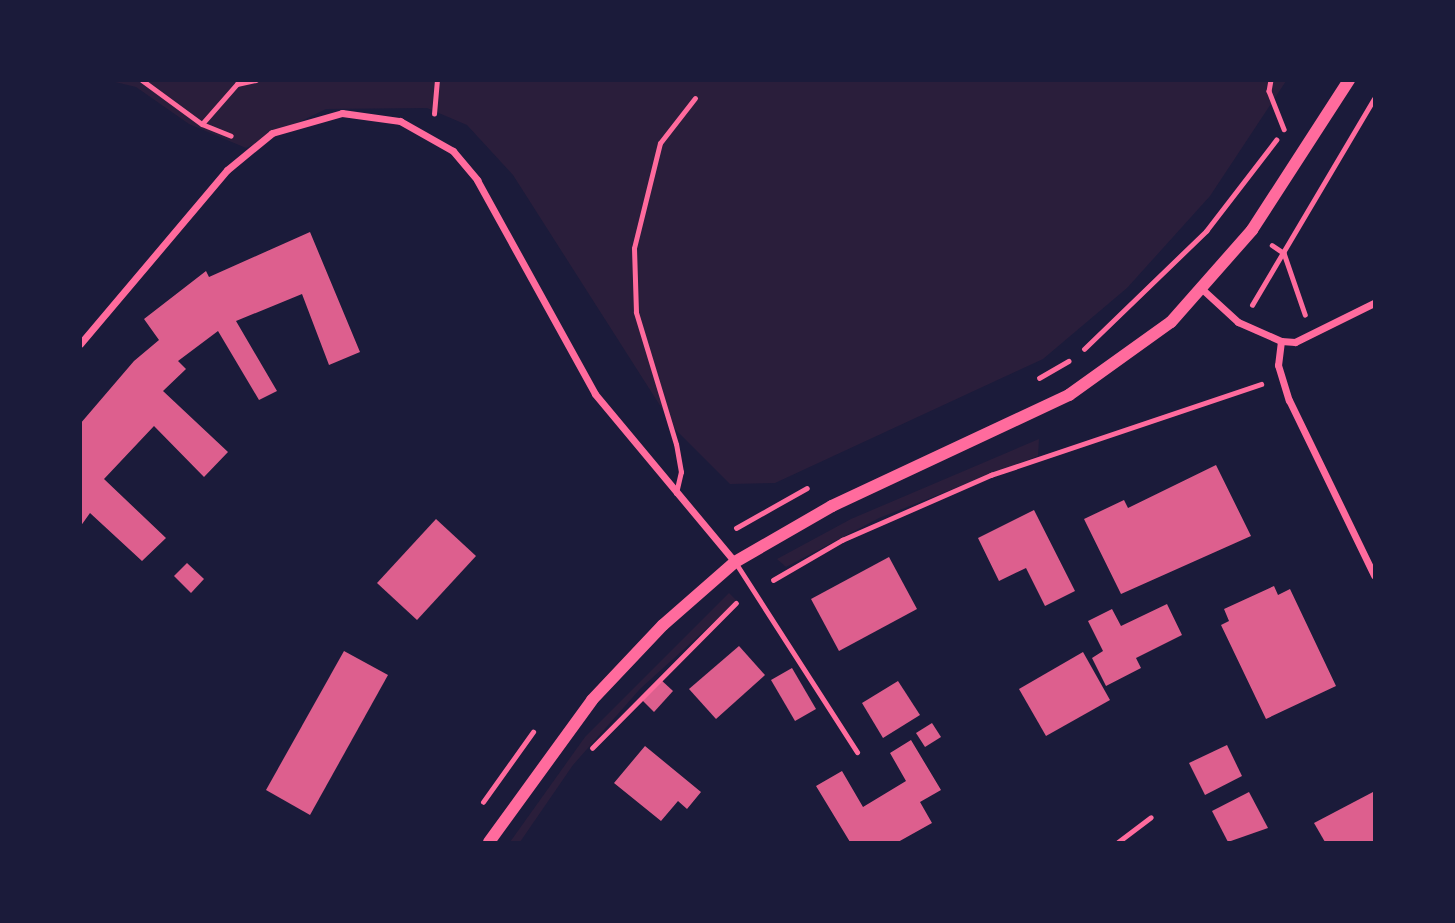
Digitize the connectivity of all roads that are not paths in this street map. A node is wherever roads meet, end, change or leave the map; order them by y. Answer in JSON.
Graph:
{"nodes":[{"id":1,"x":1349,"y":80,"type":"edge"},
{"id":2,"x":695,"y":98,"type":"dead end"},
{"id":3,"x":1202,"y":289,"type":"junction"},
{"id":4,"x":1374,"y":303,"type":"edge"},
{"id":5,"x":1281,"y":341,"type":"junction"},
{"id":6,"x":80,"y":344,"type":"edge"},
{"id":7,"x":675,"y":496,"type":"junction"},
{"id":8,"x":735,"y":562,"type":"junction"},
{"id":9,"x":1374,"y":575,"type":"edge"},
{"id":10,"x":857,"y":751,"type":"dead end"},
{"id":11,"x":1151,"y":817,"type":"dead end"},
{"id":12,"x":489,"y":842,"type":"edge"},
{"id":13,"x":1118,"y":842,"type":"edge"}],
"edges":[{"from":1,"to":3,"type":"street"},
{"from":2,"to":7,"type":"lane"},
{"from":3,"to":5,"type":"street"},
{"from":3,"to":8,"type":"street"},
{"from":4,"to":5,"type":"street"},
{"from":5,"to":9,"type":"street"},
{"from":6,"to":7,"type":"street"},
{"from":7,"to":8,"type":"street"},
{"from":8,"to":10,"type":"lane"},
{"from":8,"to":12,"type":"street"},
{"from":11,"to":13,"type":"lane"}]}
